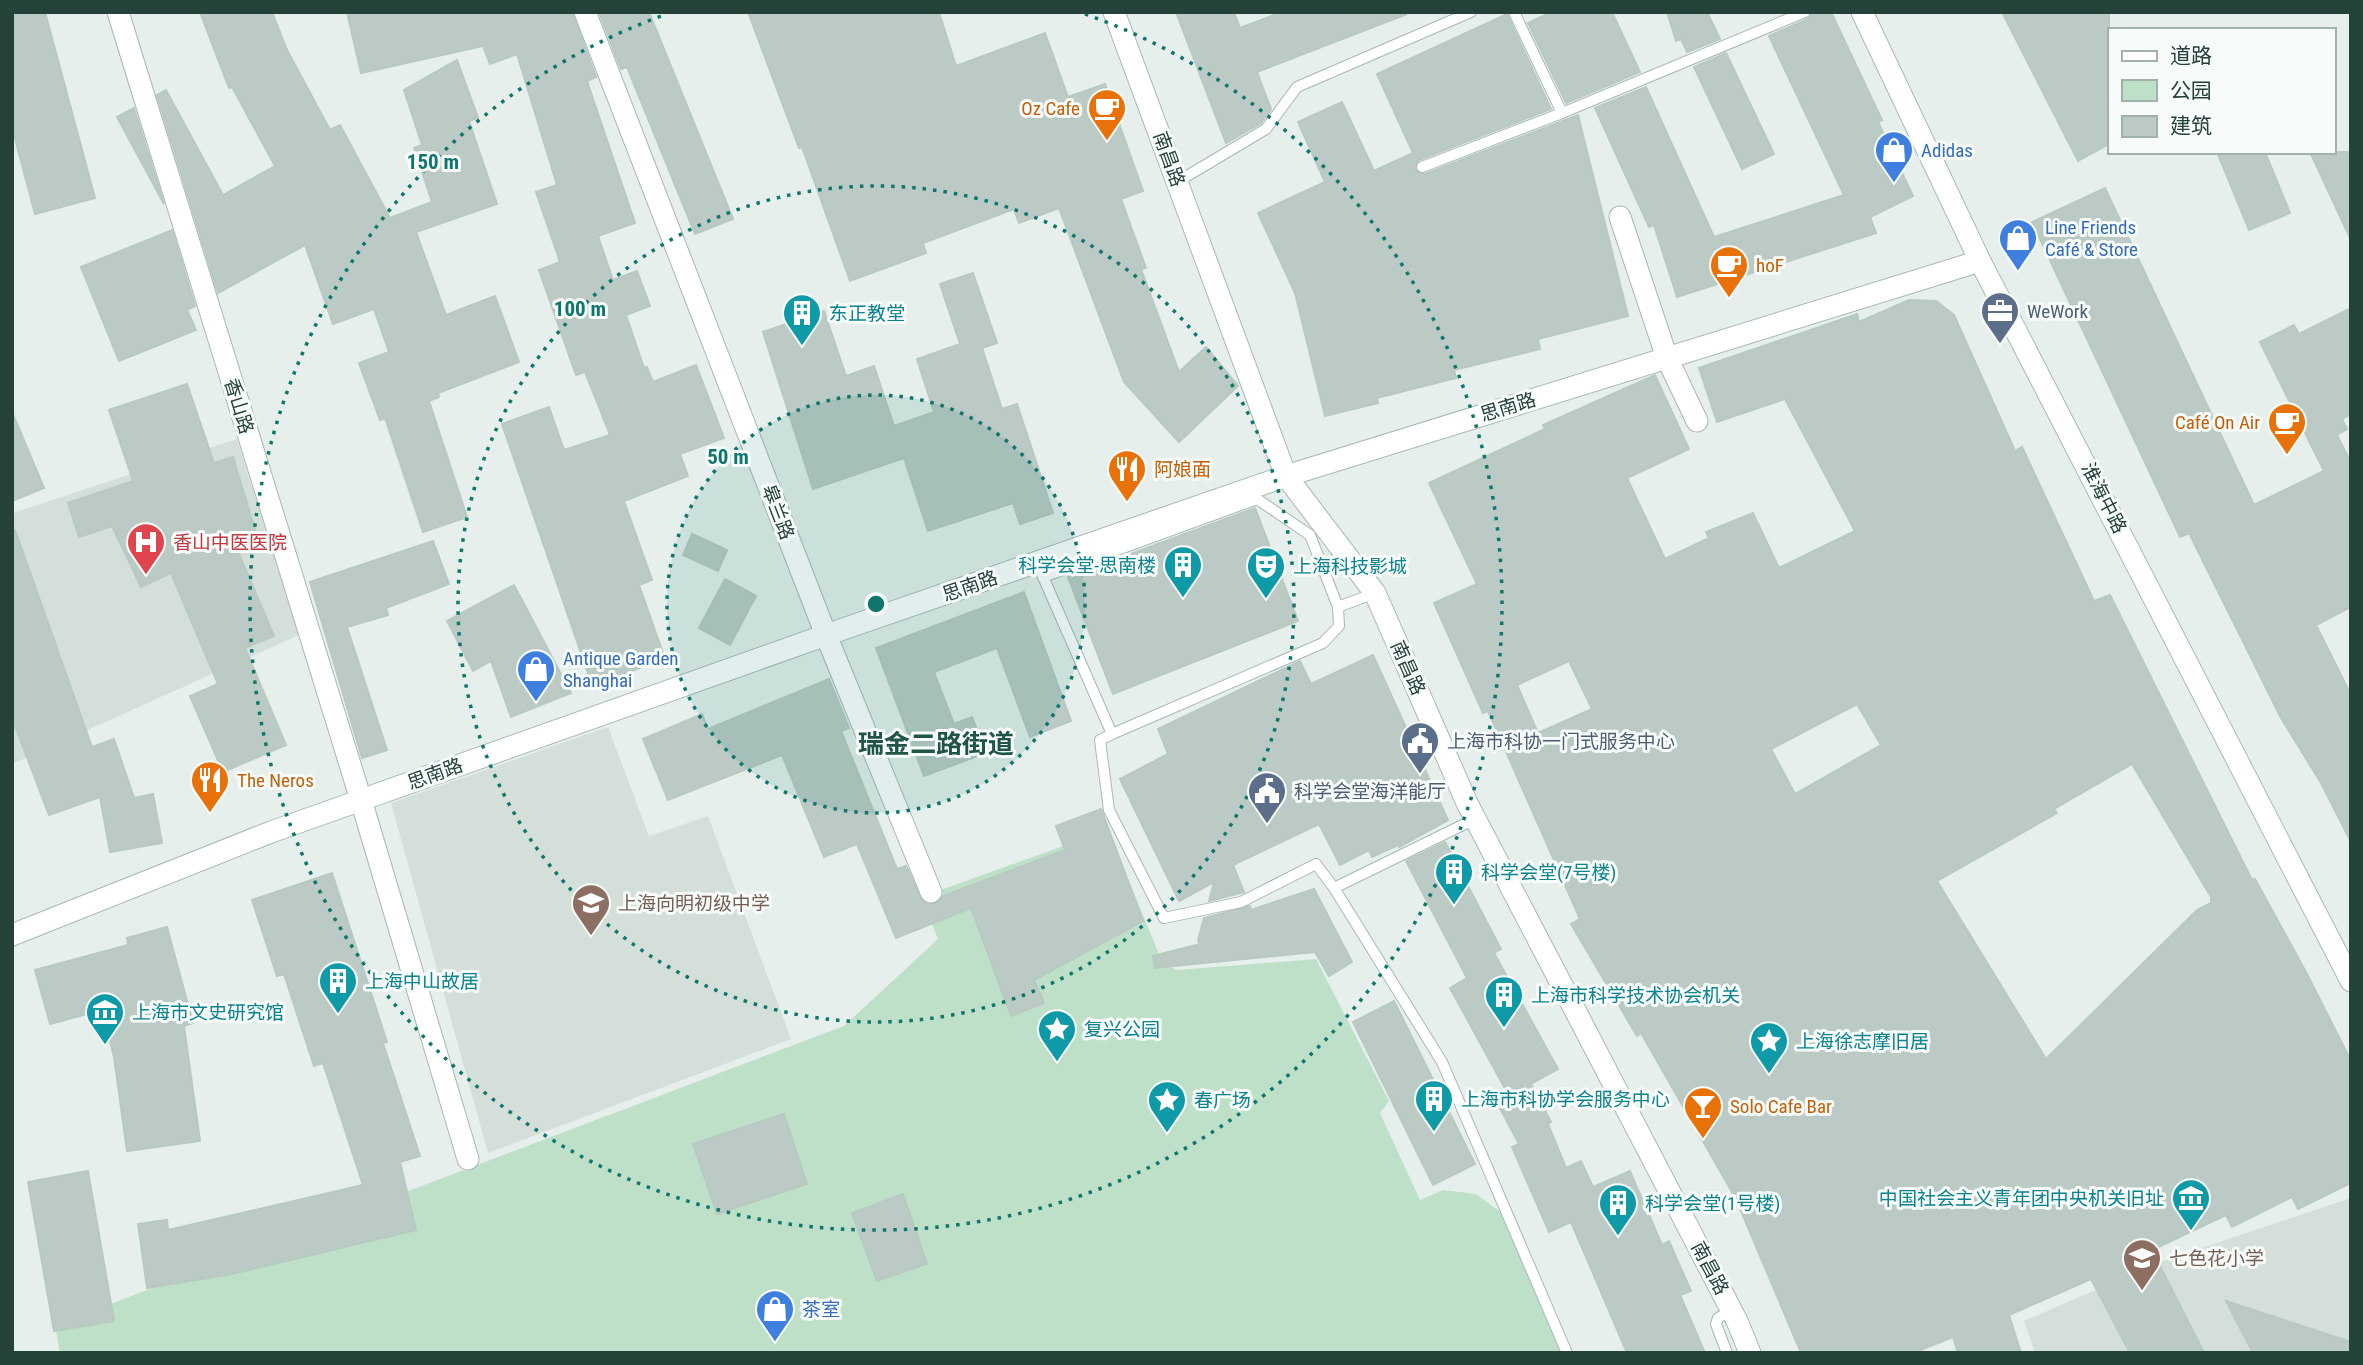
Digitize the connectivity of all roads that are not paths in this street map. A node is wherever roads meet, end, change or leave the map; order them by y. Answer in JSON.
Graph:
{"nodes":[{"id":1,"x":118,"y":12,"type":"edge"},
{"id":2,"x":585,"y":12,"type":"edge"},
{"id":3,"x":1114,"y":12,"type":"edge"},
{"id":4,"x":1471,"y":12,"type":"edge"},
{"id":5,"x":1514,"y":12,"type":"edge"},
{"id":6,"x":1805,"y":12,"type":"edge"},
{"id":7,"x":1862,"y":12,"type":"edge"},
{"id":8,"x":1562,"y":113,"type":"junction"},
{"id":9,"x":1422,"y":167,"type":"dead end"},
{"id":10,"x":1177,"y":182,"type":"junction"},
{"id":11,"x":1620,"y":217,"type":"dead end"},
{"id":12,"x":1980,"y":261,"type":"junction"},
{"id":13,"x":1667,"y":358,"type":"junction"},
{"id":14,"x":1697,"y":421,"type":"dead end"},
{"id":15,"x":1286,"y":476,"type":"junction"},
{"id":16,"x":1040,"y":570,"type":"junction"},
{"id":17,"x":1375,"y":593,"type":"junction"},
{"id":18,"x":1338,"y":607,"type":"junction"},
{"id":19,"x":826,"y":635,"type":"junction"},
{"id":20,"x":1112,"y":734,"type":"junction"},
{"id":21,"x":361,"y":800,"type":"junction"},
{"id":22,"x":1475,"y":819,"type":"junction"},
{"id":23,"x":1334,"y":888,"type":"junction"},
{"id":24,"x":931,"y":892,"type":"dead end"},
{"id":25,"x":12,"y":935,"type":"edge"},
{"id":26,"x":2351,"y":981,"type":"edge"},
{"id":27,"x":468,"y":1159,"type":"dead end"},
{"id":28,"x":1732,"y":1310,"type":"junction"},
{"id":29,"x":1567,"y":1353,"type":"edge"},
{"id":30,"x":1727,"y":1353,"type":"edge"},
{"id":31,"x":1750,"y":1353,"type":"edge"}],
"edges":[{"from":1,"to":21,"type":"street","name":"香山路"},
{"from":2,"to":19,"type":"street","name":"皋兰路"},
{"from":3,"to":10,"type":"street","name":"南昌路"},
{"from":4,"to":10,"type":"lane"},
{"from":5,"to":8,"type":"lane"},
{"from":6,"to":8,"type":"lane"},
{"from":7,"to":12,"type":"street","name":"淮海中路"},
{"from":8,"to":9,"type":"lane"},
{"from":10,"to":15,"type":"street","name":"南昌路"},
{"from":11,"to":13,"type":"street"},
{"from":12,"to":13,"type":"street","name":"思南路"},
{"from":12,"to":26,"type":"street","name":"淮海中路"},
{"from":13,"to":14,"type":"street"},
{"from":13,"to":15,"type":"street","name":"思南路"},
{"from":15,"to":16,"type":"street","name":"思南路"},
{"from":15,"to":17,"type":"street","name":"南昌路"},
{"from":16,"to":18,"type":"lane"},
{"from":16,"to":19,"type":"street","name":"思南路"},
{"from":16,"to":20,"type":"lane"},
{"from":17,"to":18,"type":"lane"},
{"from":17,"to":22,"type":"street","name":"南昌路"},
{"from":18,"to":20,"type":"lane"},
{"from":19,"to":21,"type":"street","name":"思南路"},
{"from":19,"to":24,"type":"street","name":"皋兰路"},
{"from":20,"to":23,"type":"lane"},
{"from":21,"to":25,"type":"street","name":"思南路"},
{"from":21,"to":27,"type":"street","name":"香山路"},
{"from":22,"to":23,"type":"lane"},
{"from":22,"to":28,"type":"street","name":"南昌路"},
{"from":23,"to":29,"type":"lane"},
{"from":28,"to":30,"type":"lane"},
{"from":28,"to":31,"type":"street","name":"南昌路"}]}
